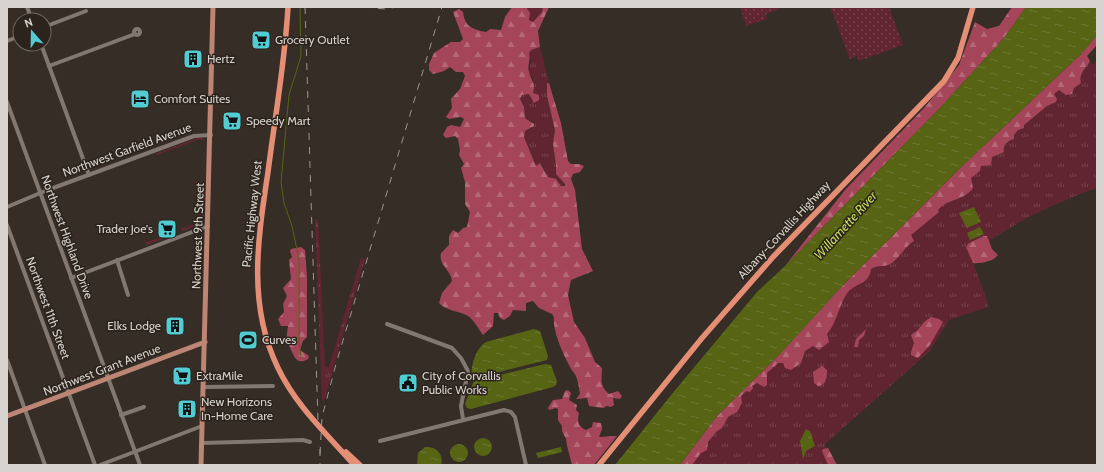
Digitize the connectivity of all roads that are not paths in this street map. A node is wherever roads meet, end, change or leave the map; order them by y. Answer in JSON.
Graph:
{"nodes":[{"id":1,"x":213,"y":7,"type":"edge"},
{"id":2,"x":288,"y":7,"type":"edge"},
{"id":3,"x":973,"y":7,"type":"edge"},
{"id":4,"x":86,"y":10,"type":"dead end"},
{"id":5,"x":52,"y":24,"type":"edge"},
{"id":6,"x":135,"y":34,"type":"dead end"},
{"id":7,"x":44,"y":52,"type":"edge"},
{"id":8,"x":49,"y":66,"type":"junction"},
{"id":9,"x":7,"y":102,"type":"edge"},
{"id":10,"x":211,"y":135,"type":"junction"},
{"id":11,"x":89,"y":175,"type":"junction"},
{"id":12,"x":40,"y":194,"type":"junction"},
{"id":13,"x":7,"y":207,"type":"edge"},
{"id":14,"x":7,"y":225,"type":"edge"},
{"id":15,"x":208,"y":226,"type":"junction"},
{"id":16,"x":117,"y":260,"type":"junction"},
{"id":17,"x":71,"y":278,"type":"junction"},
{"id":18,"x":128,"y":295,"type":"dead end"},
{"id":19,"x":388,"y":324,"type":"dead end"},
{"id":20,"x":205,"y":342,"type":"junction"},
{"id":21,"x":7,"y":360,"type":"edge"},
{"id":22,"x":107,"y":379,"type":"junction"},
{"id":23,"x":273,"y":386,"type":"dead end"},
{"id":24,"x":204,"y":387,"type":"junction"},
{"id":25,"x":68,"y":393,"type":"junction"},
{"id":26,"x":144,"y":406,"type":"dead end"},
{"id":27,"x":25,"y":410,"type":"junction"},
{"id":28,"x":121,"y":415,"type":"junction"},
{"id":29,"x":7,"y":416,"type":"edge"},
{"id":30,"x":463,"y":419,"type":"junction"},
{"id":31,"x":202,"y":426,"type":"junction"},
{"id":32,"x":380,"y":441,"type":"dead end"},
{"id":33,"x":310,"y":442,"type":"dead end"},
{"id":34,"x":202,"y":443,"type":"junction"},
{"id":35,"x":339,"y":448,"type":"junction"},
{"id":36,"x":135,"y":452,"type":"junction"},
{"id":37,"x":45,"y":465,"type":"edge"},
{"id":38,"x":95,"y":465,"type":"edge"},
{"id":39,"x":100,"y":465,"type":"edge"},
{"id":40,"x":140,"y":465,"type":"edge"},
{"id":41,"x":201,"y":465,"type":"edge"},
{"id":42,"x":354,"y":465,"type":"edge"},
{"id":43,"x":360,"y":465,"type":"edge"},
{"id":44,"x":526,"y":465,"type":"edge"},
{"id":45,"x":599,"y":465,"type":"edge"}],
"edges":[{"from":1,"to":10,"type":"main road","name":"Northwest 9th Street"},
{"from":2,"to":35,"type":"highway","name":"Pacific Highway West"},
{"from":3,"to":45,"type":"highway","name":"Albany-Corvallis Highway"},
{"from":4,"to":5,"type":"street"},
{"from":6,"to":8,"type":"street"},
{"from":7,"to":8,"type":"street"},
{"from":8,"to":11,"type":"street"},
{"from":9,"to":12,"type":"street","name":"Northwest Highland Drive"},
{"from":10,"to":11,"type":"street","name":"Northwest Garfield Avenue"},
{"from":10,"to":15,"type":"main road","name":"Northwest 9th Street"},
{"from":11,"to":12,"type":"street","name":"Northwest Garfield Avenue"},
{"from":12,"to":13,"type":"street","name":"Northwest Garfield Avenue"},
{"from":12,"to":17,"type":"street","name":"Northwest Highland Drive"},
{"from":14,"to":25,"type":"street","name":"Northwest 11th Street"},
{"from":15,"to":16,"type":"street"},
{"from":15,"to":20,"type":"main road","name":"Northwest 9th Street"},
{"from":16,"to":17,"type":"street"},
{"from":16,"to":18,"type":"street"},
{"from":17,"to":22,"type":"street","name":"Northwest Highland Drive"},
{"from":19,"to":30,"type":"street"},
{"from":20,"to":22,"type":"main road","name":"Northwest Grant Avenue"},
{"from":20,"to":24,"type":"main road","name":"Northwest 9th Street"},
{"from":21,"to":27,"type":"street"},
{"from":22,"to":25,"type":"main road","name":"Northwest Grant Avenue"},
{"from":22,"to":28,"type":"street","name":"Northwest Highland Drive"},
{"from":23,"to":24,"type":"street"},
{"from":24,"to":31,"type":"main road","name":"Northwest 9th Street"},
{"from":25,"to":27,"type":"main road","name":"Northwest Grant Avenue"},
{"from":25,"to":38,"type":"street","name":"Northwest 11th Street"},
{"from":26,"to":28,"type":"street"},
{"from":27,"to":29,"type":"main road","name":"Northwest Grant Avenue"},
{"from":27,"to":37,"type":"street"},
{"from":28,"to":36,"type":"street","name":"Northwest Highland Drive"},
{"from":30,"to":32,"type":"street"},
{"from":30,"to":44,"type":"street"},
{"from":31,"to":34,"type":"main road","name":"Northwest 9th Street"},
{"from":31,"to":36,"type":"street"},
{"from":33,"to":34,"type":"street"},
{"from":34,"to":41,"type":"main road","name":"Northwest 9th Street"},
{"from":35,"to":42,"type":"highway"},
{"from":35,"to":43,"type":"highway"},
{"from":36,"to":39,"type":"street"},
{"from":36,"to":40,"type":"street","name":"Northwest Highland Drive"}]}
